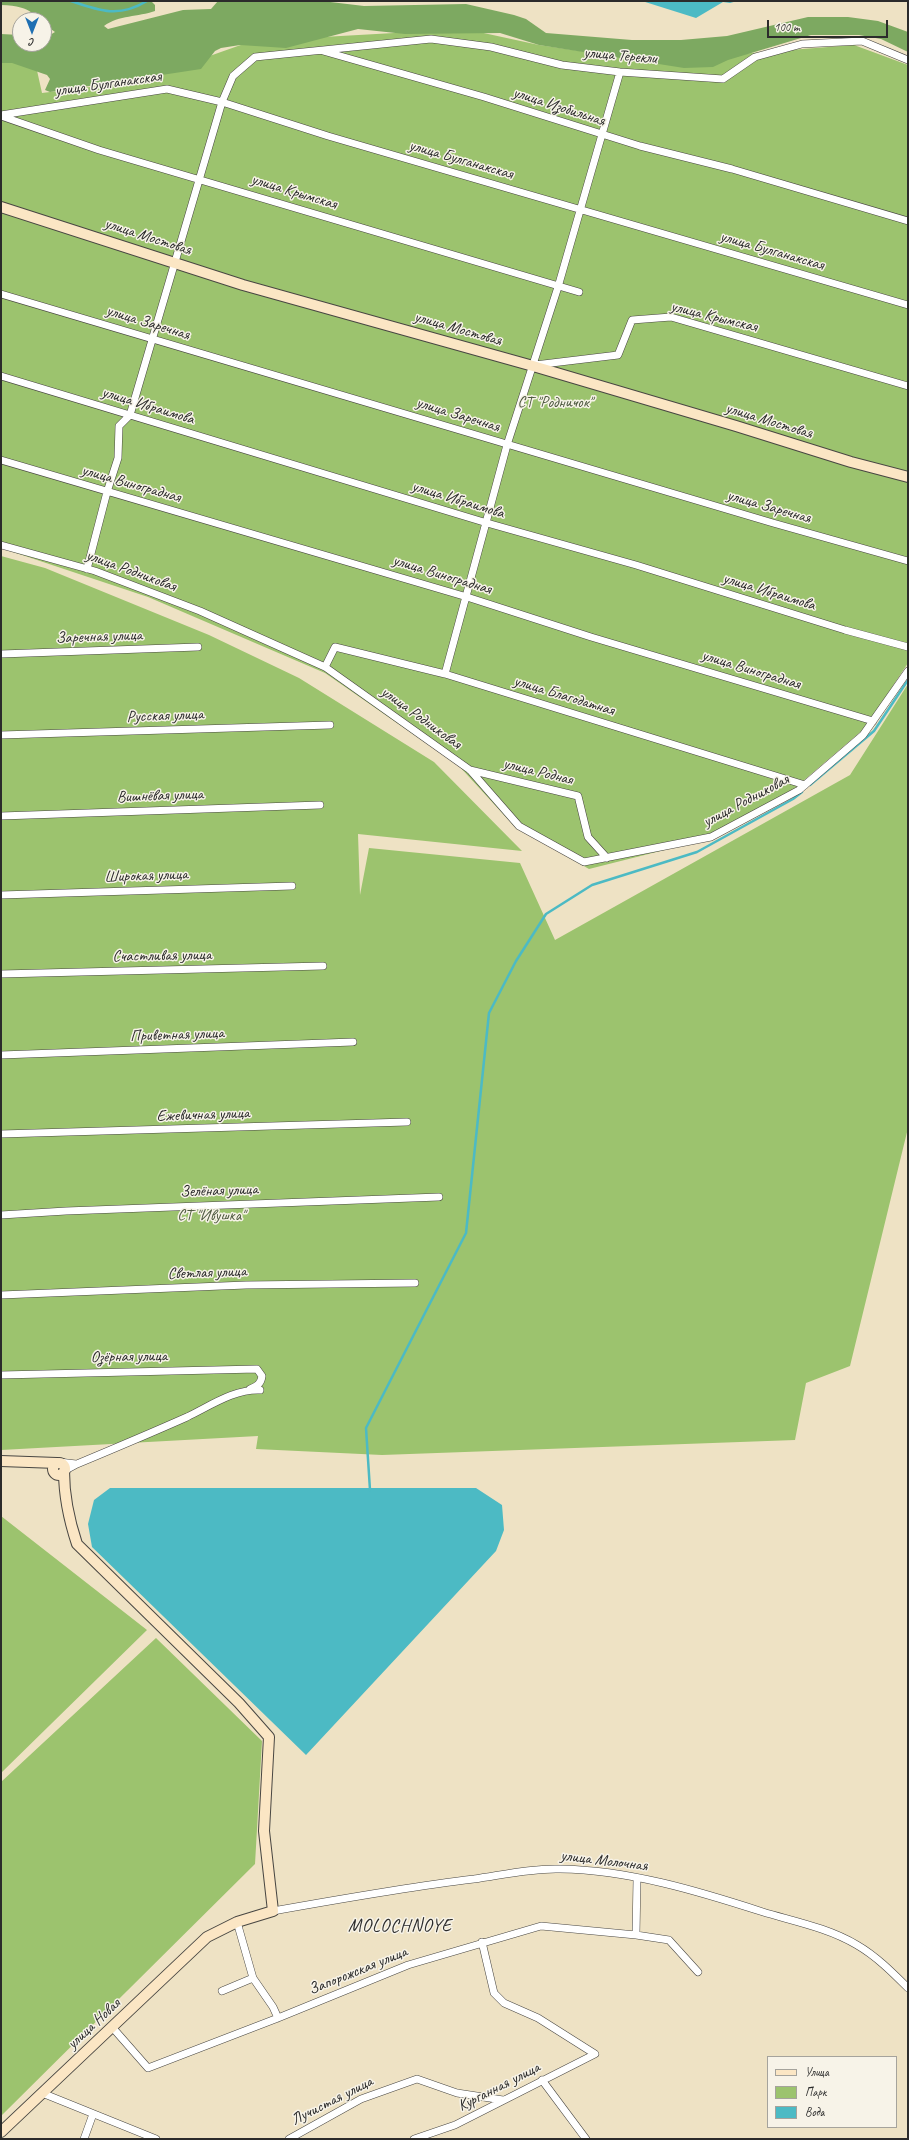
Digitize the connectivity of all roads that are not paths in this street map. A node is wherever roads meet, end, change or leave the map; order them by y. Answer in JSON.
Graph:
{"nodes":[{"id":1,"x":319,"y":50,"type":"junction"},
{"id":2,"x":908,"y":60,"type":"edge"},
{"id":3,"x":620,"y":72,"type":"junction"},
{"id":4,"x":222,"y":102,"type":"junction"},
{"id":5,"x":1,"y":115,"type":"edge"},
{"id":6,"x":602,"y":135,"type":"junction"},
{"id":7,"x":199,"y":178,"type":"junction"},
{"id":8,"x":1,"y":207,"type":"edge"},
{"id":9,"x":581,"y":210,"type":"junction"},
{"id":10,"x":908,"y":221,"type":"edge"},
{"id":11,"x":176,"y":262,"type":"junction"},
{"id":12,"x":558,"y":287,"type":"junction"},
{"id":13,"x":579,"y":292,"type":"dead end"},
{"id":14,"x":1,"y":294,"type":"edge"},
{"id":15,"x":908,"y":305,"type":"edge"},
{"id":16,"x":152,"y":338,"type":"junction"},
{"id":17,"x":533,"y":366,"type":"junction"},
{"id":18,"x":1,"y":376,"type":"edge"},
{"id":19,"x":908,"y":386,"type":"edge"},
{"id":20,"x":130,"y":415,"type":"junction"},
{"id":21,"x":507,"y":445,"type":"junction"},
{"id":22,"x":1,"y":460,"type":"edge"},
{"id":23,"x":908,"y":477,"type":"edge"},
{"id":24,"x":106,"y":492,"type":"junction"},
{"id":25,"x":486,"y":523,"type":"junction"},
{"id":26,"x":1,"y":545,"type":"edge"},
{"id":27,"x":908,"y":561,"type":"edge"},
{"id":28,"x":87,"y":569,"type":"junction"},
{"id":29,"x":468,"y":597,"type":"junction"},
{"id":30,"x":198,"y":647,"type":"dead end"},
{"id":31,"x":908,"y":647,"type":"edge"},
{"id":32,"x":1,"y":654,"type":"edge"},
{"id":33,"x":325,"y":667,"type":"junction"},
{"id":34,"x":908,"y":671,"type":"edge"},
{"id":35,"x":445,"y":674,"type":"junction"},
{"id":36,"x":873,"y":721,"type":"junction"},
{"id":37,"x":330,"y":725,"type":"dead end"},
{"id":38,"x":1,"y":736,"type":"edge"},
{"id":39,"x":470,"y":770,"type":"junction"},
{"id":40,"x":804,"y":785,"type":"junction"},
{"id":41,"x":320,"y":805,"type":"dead end"},
{"id":42,"x":1,"y":816,"type":"edge"},
{"id":43,"x":607,"y":858,"type":"junction"},
{"id":44,"x":292,"y":886,"type":"dead end"},
{"id":45,"x":1,"y":895,"type":"edge"},
{"id":46,"x":323,"y":966,"type":"dead end"},
{"id":47,"x":1,"y":974,"type":"edge"},
{"id":48,"x":353,"y":1042,"type":"dead end"},
{"id":49,"x":1,"y":1055,"type":"edge"},
{"id":50,"x":407,"y":1122,"type":"dead end"},
{"id":51,"x":1,"y":1134,"type":"edge"},
{"id":52,"x":439,"y":1198,"type":"dead end"},
{"id":53,"x":1,"y":1215,"type":"edge"},
{"id":54,"x":414,"y":1283,"type":"dead end"},
{"id":55,"x":1,"y":1295,"type":"edge"},
{"id":56,"x":1,"y":1375,"type":"edge"},
{"id":57,"x":250,"y":1389,"type":"junction"},
{"id":58,"x":260,"y":1390,"type":"dead end"},
{"id":59,"x":1,"y":1461,"type":"edge"},
{"id":60,"x":57,"y":1468,"type":"junction"},
{"id":61,"x":637,"y":1879,"type":"junction"},
{"id":62,"x":273,"y":1911,"type":"junction"},
{"id":63,"x":237,"y":1922,"type":"junction"},
{"id":64,"x":636,"y":1935,"type":"junction"},
{"id":65,"x":207,"y":1937,"type":"joint"},
{"id":66,"x":482,"y":1942,"type":"junction"},
{"id":67,"x":698,"y":1972,"type":"dead end"},
{"id":68,"x":253,"y":1978,"type":"junction"},
{"id":69,"x":908,"y":1988,"type":"edge"},
{"id":70,"x":222,"y":1991,"type":"dead end"},
{"id":71,"x":278,"y":2018,"type":"junction"},
{"id":72,"x":112,"y":2027,"type":"junction"},
{"id":73,"x":542,"y":2080,"type":"junction"},
{"id":74,"x":42,"y":2093,"type":"junction"},
{"id":75,"x":503,"y":2100,"type":"junction"},
{"id":76,"x":93,"y":2114,"type":"junction"},
{"id":77,"x":1,"y":2132,"type":"edge"},
{"id":78,"x":84,"y":2139,"type":"edge"},
{"id":79,"x":156,"y":2139,"type":"edge"},
{"id":80,"x":289,"y":2139,"type":"edge"},
{"id":81,"x":414,"y":2139,"type":"edge"},
{"id":82,"x":586,"y":2139,"type":"edge"}],
"edges":[{"from":1,"to":3,"type":"street","name":"улица Терекли"},
{"from":1,"to":4,"type":"street","name":"улица Изобильная"},
{"from":1,"to":6,"type":"street","name":"улица Изобильная"},
{"from":2,"to":3,"type":"street","name":"улица Терекли"},
{"from":3,"to":6,"type":"street"},
{"from":4,"to":5,"type":"street","name":"улица Булганакская"},
{"from":4,"to":7,"type":"street","name":"улица Изобильная"},
{"from":4,"to":9,"type":"street","name":"улица Булганакская"},
{"from":5,"to":7,"type":"street","name":"улица Крымская"},
{"from":6,"to":9,"type":"street"},
{"from":6,"to":10,"type":"street","name":"улица Изобильная"},
{"from":7,"to":11,"type":"street","name":"улица Изобильная"},
{"from":7,"to":12,"type":"street","name":"улица Крымская"},
{"from":8,"to":11,"type":"street","name":"улица Мостовая"},
{"from":9,"to":12,"type":"street"},
{"from":9,"to":15,"type":"street","name":"улица Булганакская"},
{"from":11,"to":16,"type":"street","name":"улица Изобильная"},
{"from":11,"to":17,"type":"street","name":"улица Мостовая"},
{"from":12,"to":13,"type":"street","name":"улица Крымская"},
{"from":12,"to":17,"type":"street"},
{"from":14,"to":16,"type":"street","name":"улица Заречная"},
{"from":16,"to":20,"type":"street","name":"улица Изобильная"},
{"from":16,"to":21,"type":"street","name":"улица Заречная"},
{"from":17,"to":19,"type":"street","name":"улица Крымская"},
{"from":17,"to":21,"type":"street"},
{"from":17,"to":23,"type":"street","name":"улица Мостовая"},
{"from":18,"to":20,"type":"street","name":"улица Ибраимова"},
{"from":20,"to":24,"type":"street","name":"улица Изобильная"},
{"from":20,"to":25,"type":"street","name":"улица Ибраимова"},
{"from":21,"to":25,"type":"street"},
{"from":21,"to":27,"type":"street","name":"улица Заречная"},
{"from":22,"to":24,"type":"street","name":"улица Виноградная"},
{"from":24,"to":28,"type":"street","name":"улица Изобильная"},
{"from":24,"to":29,"type":"street","name":"улица Виноградная"},
{"from":25,"to":29,"type":"street"},
{"from":25,"to":31,"type":"street","name":"улица Ибраимова"},
{"from":26,"to":28,"type":"street","name":"улица Родниковая"},
{"from":28,"to":33,"type":"street","name":"улица Родниковая"},
{"from":29,"to":35,"type":"street"},
{"from":29,"to":36,"type":"street","name":"улица Виноградная"},
{"from":30,"to":32,"type":"street","name":"Заречная улица"},
{"from":33,"to":35,"type":"street","name":"улица Благодатная"},
{"from":33,"to":39,"type":"street","name":"улица Родниковая"},
{"from":34,"to":36,"type":"street","name":"улица Родниковая"},
{"from":35,"to":40,"type":"street","name":"улица Благодатная"},
{"from":36,"to":40,"type":"street","name":"улица Родниковая"},
{"from":37,"to":38,"type":"street","name":"Русская улица"},
{"from":39,"to":43,"type":"street","name":"улица Родниковая"},
{"from":39,"to":43,"type":"street","name":"улица Родная"},
{"from":40,"to":43,"type":"street","name":"улица Родниковая"},
{"from":41,"to":42,"type":"street","name":"Вишнёвая улица"},
{"from":44,"to":45,"type":"street","name":"Широкая улица"},
{"from":46,"to":47,"type":"street","name":"Счастливая улица"},
{"from":48,"to":49,"type":"street","name":"Приветная улица"},
{"from":50,"to":51,"type":"street","name":"Ежевичная улица"},
{"from":52,"to":53,"type":"street","name":"Зелёная улица"},
{"from":54,"to":55,"type":"street","name":"Светлая улица"},
{"from":56,"to":57,"type":"street","name":"Озёрная улица"},
{"from":57,"to":58,"type":"street"},
{"from":57,"to":60,"type":"street"},
{"from":59,"to":60,"type":"street"},
{"from":60,"to":62,"type":"street"},
{"from":61,"to":62,"type":"street","name":"улица Молочная"},
{"from":61,"to":64,"type":"street"},
{"from":61,"to":69,"type":"street","name":"улица Молочная"},
{"from":62,"to":63,"type":"street","name":"улица Молочная"},
{"from":63,"to":65,"type":"street","name":"улица Молочная"},
{"from":63,"to":68,"type":"street"},
{"from":64,"to":66,"type":"street","name":"Запорожская улица"},
{"from":64,"to":67,"type":"street","name":"Запорожская улица"},
{"from":65,"to":72,"type":"street","name":"улица Новая"},
{"from":66,"to":71,"type":"street","name":"Запорожская улица"},
{"from":66,"to":73,"type":"street","name":"Курганная улица"},
{"from":68,"to":70,"type":"street"},
{"from":68,"to":71,"type":"street"},
{"from":71,"to":72,"type":"street","name":"Запорожская улица"},
{"from":72,"to":74,"type":"street","name":"улица Новая"},
{"from":73,"to":75,"type":"street","name":"Курганная улица"},
{"from":73,"to":82,"type":"street"},
{"from":74,"to":76,"type":"street"},
{"from":74,"to":77,"type":"street","name":"улица Новая"},
{"from":75,"to":80,"type":"street","name":"Лучистая улица"},
{"from":75,"to":81,"type":"street","name":"Курганная улица"},
{"from":76,"to":78,"type":"street"},
{"from":76,"to":79,"type":"street"}]}
